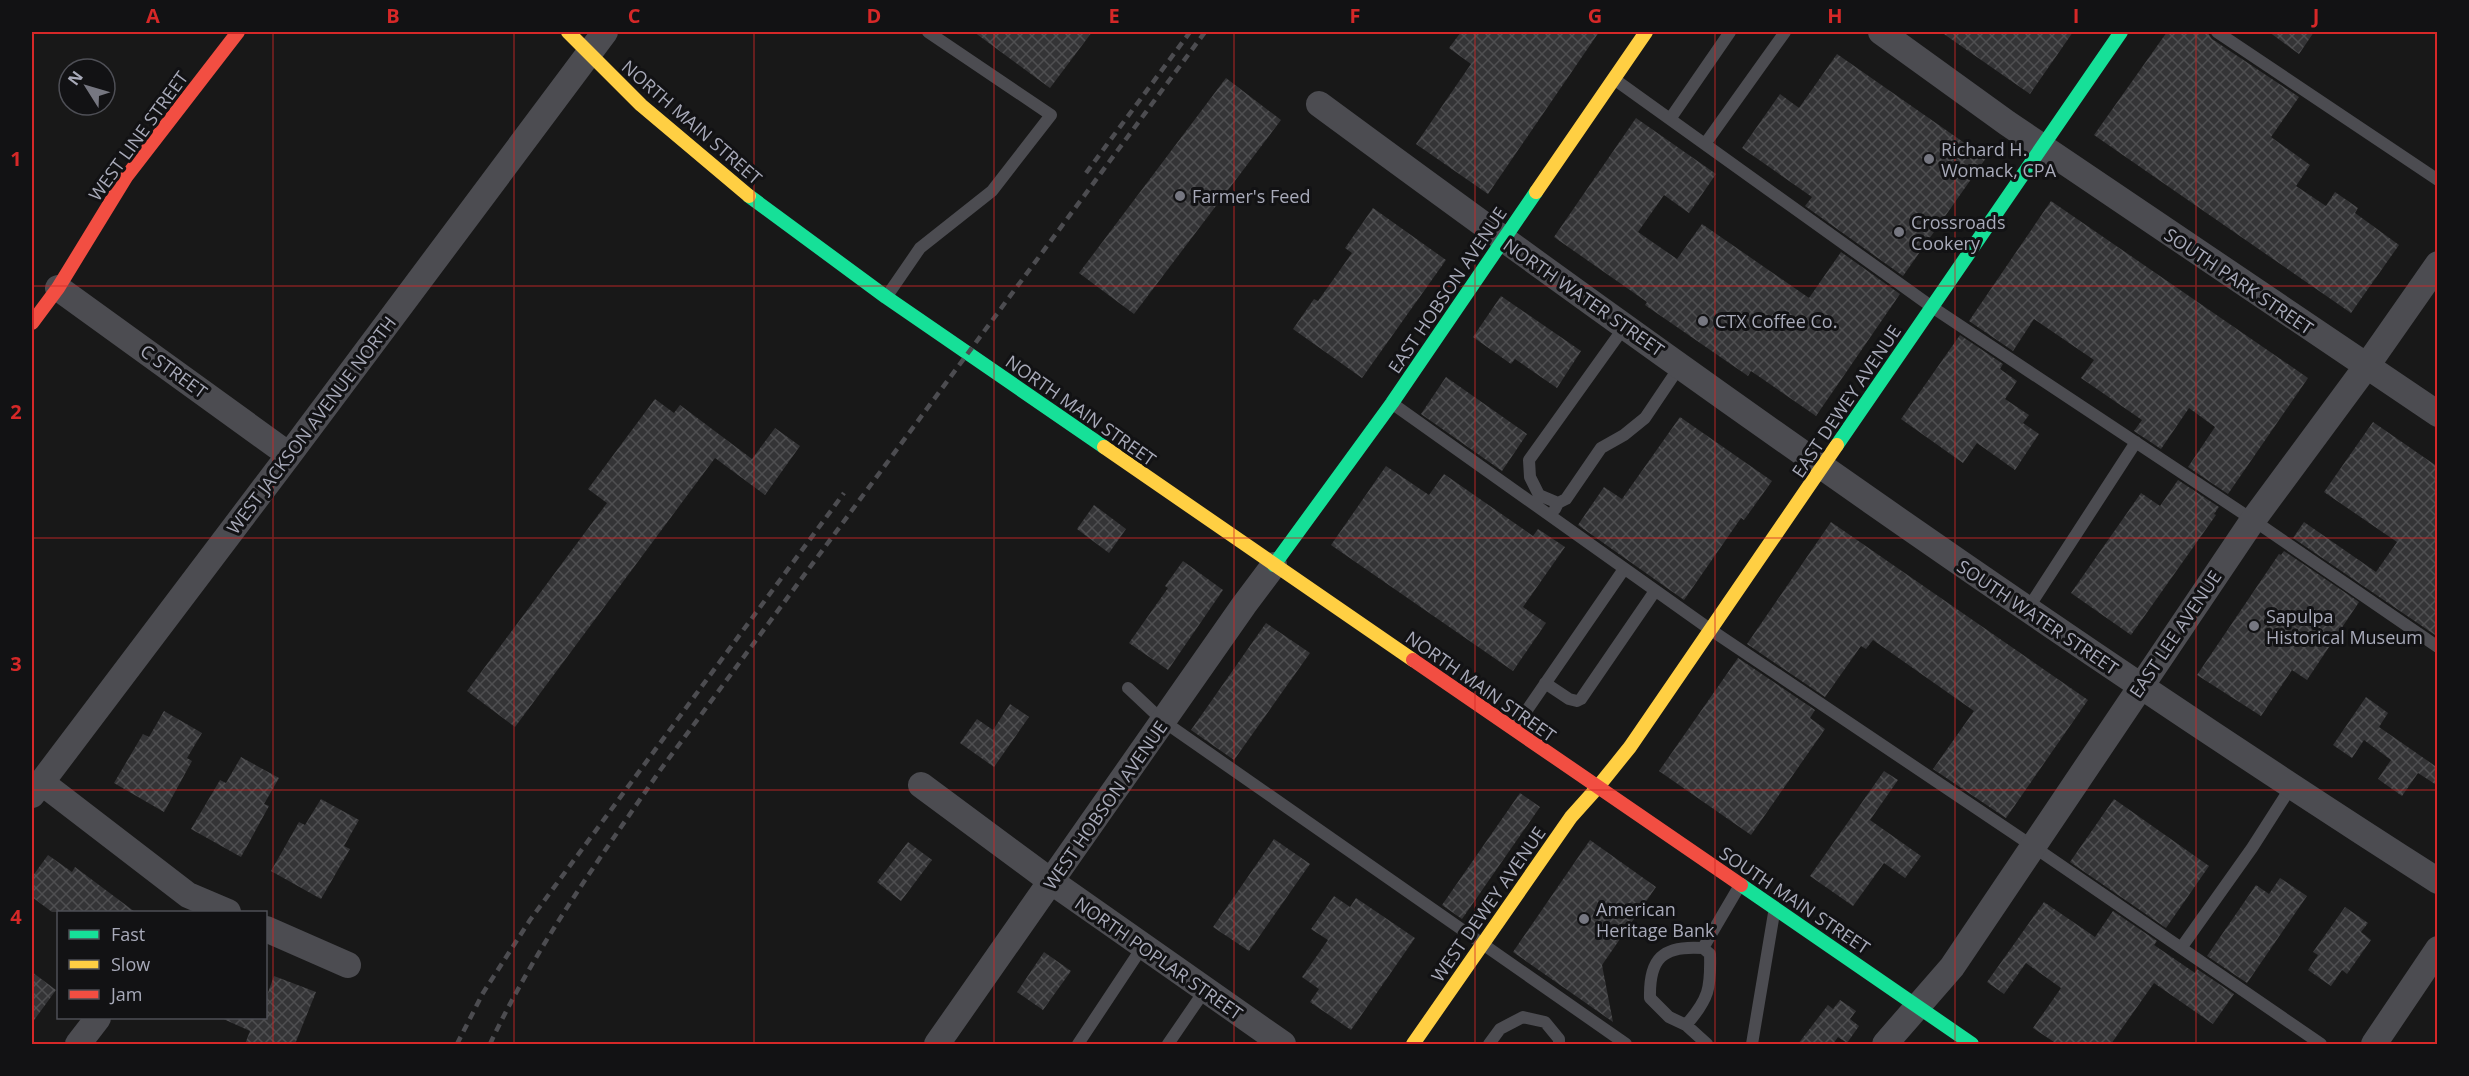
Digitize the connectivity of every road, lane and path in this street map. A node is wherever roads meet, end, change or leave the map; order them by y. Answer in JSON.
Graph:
{"nodes":[{"id":1,"x":238,"y":32,"type":"edge"},
{"id":2,"x":568,"y":32,"type":"edge"},
{"id":3,"x":605,"y":32,"type":"edge"},
{"id":4,"x":928,"y":32,"type":"edge"},
{"id":5,"x":1646,"y":32,"type":"edge"},
{"id":6,"x":1730,"y":32,"type":"edge"},
{"id":7,"x":1785,"y":32,"type":"edge"},
{"id":8,"x":1881,"y":32,"type":"edge"},
{"id":9,"x":2121,"y":32,"type":"edge"},
{"id":10,"x":2217,"y":32,"type":"edge"},
{"id":11,"x":588,"y":54,"type":"junction"},
{"id":12,"x":1614,"y":79,"type":"junction"},
{"id":13,"x":1318,"y":104,"type":"dead end"},
{"id":14,"x":1670,"y":118,"type":"junction"},
{"id":15,"x":1705,"y":144,"type":"junction"},
{"id":16,"x":2042,"y":147,"type":"junction"},
{"id":17,"x":2438,"y":180,"type":"edge"},
{"id":18,"x":1503,"y":240,"type":"junction"},
{"id":19,"x":2438,"y":264,"type":"edge"},
{"id":20,"x":58,"y":288,"type":"junction"},
{"id":21,"x":886,"y":297,"type":"junction"},
{"id":22,"x":1932,"y":307,"type":"junction"},
{"id":23,"x":32,"y":323,"type":"edge"},
{"id":24,"x":1625,"y":326,"type":"junction"},
{"id":25,"x":1680,"y":366,"type":"junction"},
{"id":26,"x":2366,"y":367,"type":"junction"},
{"id":27,"x":1392,"y":403,"type":"junction"},
{"id":28,"x":2438,"y":414,"type":"edge"},
{"id":29,"x":2136,"y":442,"type":"junction"},
{"id":30,"x":289,"y":455,"type":"junction"},
{"id":31,"x":1821,"y":468,"type":"junction"},
{"id":32,"x":1558,"y":503,"type":"junction"},
{"id":33,"x":1550,"y":518,"type":"junction"},
{"id":34,"x":2253,"y":520,"type":"junction"},
{"id":35,"x":1274,"y":565,"type":"junction"},
{"id":36,"x":1624,"y":569,"type":"junction"},
{"id":37,"x":1655,"y":591,"type":"junction"},
{"id":38,"x":2027,"y":610,"type":"junction"},
{"id":39,"x":1711,"y":630,"type":"junction"},
{"id":40,"x":2438,"y":647,"type":"edge"},
{"id":41,"x":1545,"y":683,"type":"junction"},
{"id":42,"x":2140,"y":685,"type":"junction"},
{"id":43,"x":1128,"y":688,"type":"dead end"},
{"id":44,"x":1163,"y":721,"type":"junction"},
{"id":45,"x":1513,"y":730,"type":"junction"},
{"id":46,"x":921,"y":785,"type":"dead end"},
{"id":47,"x":2291,"y":787,"type":"junction"},
{"id":48,"x":36,"y":788,"type":"edge"},
{"id":49,"x":1597,"y":788,"type":"junction"},
{"id":50,"x":2034,"y":847,"type":"junction"},
{"id":51,"x":2438,"y":881,"type":"edge"},
{"id":52,"x":1052,"y":882,"type":"junction"},
{"id":53,"x":1740,"y":884,"type":"junction"},
{"id":54,"x":181,"y":904,"type":"edge"},
{"id":55,"x":1775,"y":908,"type":"junction"},
{"id":56,"x":222,"y":911,"type":"edge"},
{"id":57,"x":267,"y":929,"type":"edge"},
{"id":58,"x":1482,"y":945,"type":"junction"},
{"id":59,"x":1143,"y":946,"type":"junction"},
{"id":60,"x":1703,"y":948,"type":"junction"},
{"id":61,"x":2181,"y":948,"type":"junction"},
{"id":62,"x":2438,"y":950,"type":"edge"},
{"id":63,"x":348,"y":964,"type":"dead end"},
{"id":64,"x":1204,"y":990,"type":"junction"},
{"id":65,"x":1918,"y":1007,"type":"junction"},
{"id":66,"x":97,"y":1019,"type":"edge"},
{"id":67,"x":1686,"y":1024,"type":"junction"},
{"id":68,"x":941,"y":1043,"type":"edge"},
{"id":69,"x":78,"y":1044,"type":"edge"},
{"id":70,"x":1078,"y":1044,"type":"edge"},
{"id":71,"x":1167,"y":1044,"type":"edge"},
{"id":72,"x":1282,"y":1044,"type":"edge"},
{"id":73,"x":1413,"y":1044,"type":"edge"},
{"id":74,"x":1489,"y":1044,"type":"edge"},
{"id":75,"x":1558,"y":1044,"type":"edge"},
{"id":76,"x":1626,"y":1044,"type":"edge"},
{"id":77,"x":1707,"y":1044,"type":"edge"},
{"id":78,"x":1752,"y":1044,"type":"edge"},
{"id":79,"x":1885,"y":1044,"type":"edge"},
{"id":80,"x":1972,"y":1044,"type":"edge"},
{"id":81,"x":2321,"y":1044,"type":"edge"},
{"id":82,"x":2374,"y":1044,"type":"edge"}],
"edges":[{"from":1,"to":20,"type":"main road","name":"WEST LINE STREET"},
{"from":2,"to":11,"type":"main road","name":"NORTH MAIN STREET"},
{"from":3,"to":11,"type":"street","name":"WEST JACKSON AVENUE NORTH"},
{"from":4,"to":21,"type":"lane"},
{"from":5,"to":12,"type":"main road","name":"EAST HOBSON AVENUE"},
{"from":6,"to":14,"type":"lane"},
{"from":7,"to":15,"type":"lane"},
{"from":8,"to":16,"type":"street","name":"SOUTH PARK STREET"},
{"from":9,"to":16,"type":"main road","name":"EAST DEWEY AVENUE"},
{"from":10,"to":17,"type":"lane"},
{"from":11,"to":21,"type":"main road","name":"NORTH MAIN STREET"},
{"from":11,"to":30,"type":"street","name":"WEST JACKSON AVENUE NORTH"},
{"from":12,"to":14,"type":"lane"},
{"from":12,"to":18,"type":"main road","name":"EAST HOBSON AVENUE"},
{"from":13,"to":18,"type":"street","name":"NORTH WATER STREET"},
{"from":14,"to":15,"type":"lane"},
{"from":15,"to":22,"type":"lane"},
{"from":16,"to":22,"type":"main road","name":"EAST DEWEY AVENUE"},
{"from":16,"to":26,"type":"street","name":"SOUTH PARK STREET"},
{"from":18,"to":24,"type":"street","name":"NORTH WATER STREET"},
{"from":18,"to":27,"type":"main road","name":"EAST HOBSON AVENUE"},
{"from":19,"to":26,"type":"street","name":"EAST LEE AVENUE"},
{"from":20,"to":23,"type":"main road","name":"WEST LINE STREET"},
{"from":20,"to":30,"type":"street","name":"C STREET"},
{"from":21,"to":35,"type":"main road","name":"NORTH MAIN STREET"},
{"from":22,"to":29,"type":"lane"},
{"from":22,"to":31,"type":"main road","name":"EAST DEWEY AVENUE"},
{"from":24,"to":25,"type":"street","name":"NORTH WATER STREET"},
{"from":24,"to":32,"type":"lane"},
{"from":25,"to":31,"type":"street","name":"NORTH WATER STREET"},
{"from":25,"to":32,"type":"lane"},
{"from":26,"to":28,"type":"street","name":"SOUTH PARK STREET"},
{"from":26,"to":34,"type":"street","name":"EAST LEE AVENUE"},
{"from":27,"to":33,"type":"lane"},
{"from":27,"to":35,"type":"main road","name":"EAST HOBSON AVENUE"},
{"from":29,"to":34,"type":"lane"},
{"from":29,"to":38,"type":"lane"},
{"from":30,"to":48,"type":"street","name":"WEST JACKSON AVENUE NORTH"},
{"from":31,"to":38,"type":"street","name":"SOUTH WATER STREET"},
{"from":31,"to":39,"type":"main road","name":"EAST DEWEY AVENUE"},
{"from":32,"to":33,"type":"lane"},
{"from":33,"to":36,"type":"lane"},
{"from":34,"to":40,"type":"lane"},
{"from":34,"to":42,"type":"street","name":"EAST LEE AVENUE"},
{"from":35,"to":44,"type":"street","name":"WEST HOBSON AVENUE"},
{"from":35,"to":45,"type":"main road","name":"NORTH MAIN STREET"},
{"from":36,"to":37,"type":"lane"},
{"from":36,"to":41,"type":"lane"},
{"from":37,"to":39,"type":"lane"},
{"from":37,"to":41,"type":"lane"},
{"from":38,"to":42,"type":"street","name":"SOUTH WATER STREET"},
{"from":39,"to":49,"type":"main road","name":"EAST DEWEY AVENUE"},
{"from":39,"to":50,"type":"lane"},
{"from":41,"to":45,"type":"lane"},
{"from":42,"to":47,"type":"street","name":"SOUTH WATER STREET"},
{"from":42,"to":50,"type":"street","name":"EAST LEE AVENUE"},
{"from":43,"to":44,"type":"lane"},
{"from":44,"to":52,"type":"street","name":"WEST HOBSON AVENUE"},
{"from":44,"to":58,"type":"lane"},
{"from":45,"to":49,"type":"main road","name":"NORTH MAIN STREET"},
{"from":46,"to":52,"type":"street","name":"NORTH POPLAR STREET"},
{"from":47,"to":51,"type":"street","name":"SOUTH WATER STREET"},
{"from":47,"to":61,"type":"lane"},
{"from":48,"to":54,"type":"street"},
{"from":49,"to":53,"type":"main road","name":"SOUTH MAIN STREET"},
{"from":49,"to":58,"type":"main road","name":"WEST DEWEY AVENUE"},
{"from":50,"to":61,"type":"lane"},
{"from":50,"to":65,"type":"street","name":"EAST LEE AVENUE"},
{"from":52,"to":59,"type":"street","name":"NORTH POPLAR STREET"},
{"from":52,"to":68,"type":"street","name":"WEST HOBSON AVENUE"},
{"from":53,"to":55,"type":"main road","name":"SOUTH MAIN STREET"},
{"from":53,"to":60,"type":"lane"},
{"from":54,"to":56,"type":"street"},
{"from":55,"to":65,"type":"main road","name":"SOUTH MAIN STREET"},
{"from":55,"to":78,"type":"lane"},
{"from":57,"to":63,"type":"street"},
{"from":58,"to":73,"type":"main road","name":"WEST DEWEY AVENUE"},
{"from":58,"to":76,"type":"lane"},
{"from":59,"to":64,"type":"street","name":"NORTH POPLAR STREET"},
{"from":59,"to":70,"type":"lane"},
{"from":60,"to":67,"type":"lane"},
{"from":60,"to":67,"type":"lane"},
{"from":61,"to":81,"type":"lane"},
{"from":62,"to":82,"type":"street"},
{"from":64,"to":71,"type":"lane"},
{"from":64,"to":72,"type":"street","name":"NORTH POPLAR STREET"},
{"from":65,"to":79,"type":"street","name":"EAST LEE AVENUE"},
{"from":65,"to":80,"type":"main road","name":"SOUTH MAIN STREET"},
{"from":66,"to":69,"type":"street"},
{"from":67,"to":77,"type":"lane"},
{"from":74,"to":75,"type":"lane"}]}
